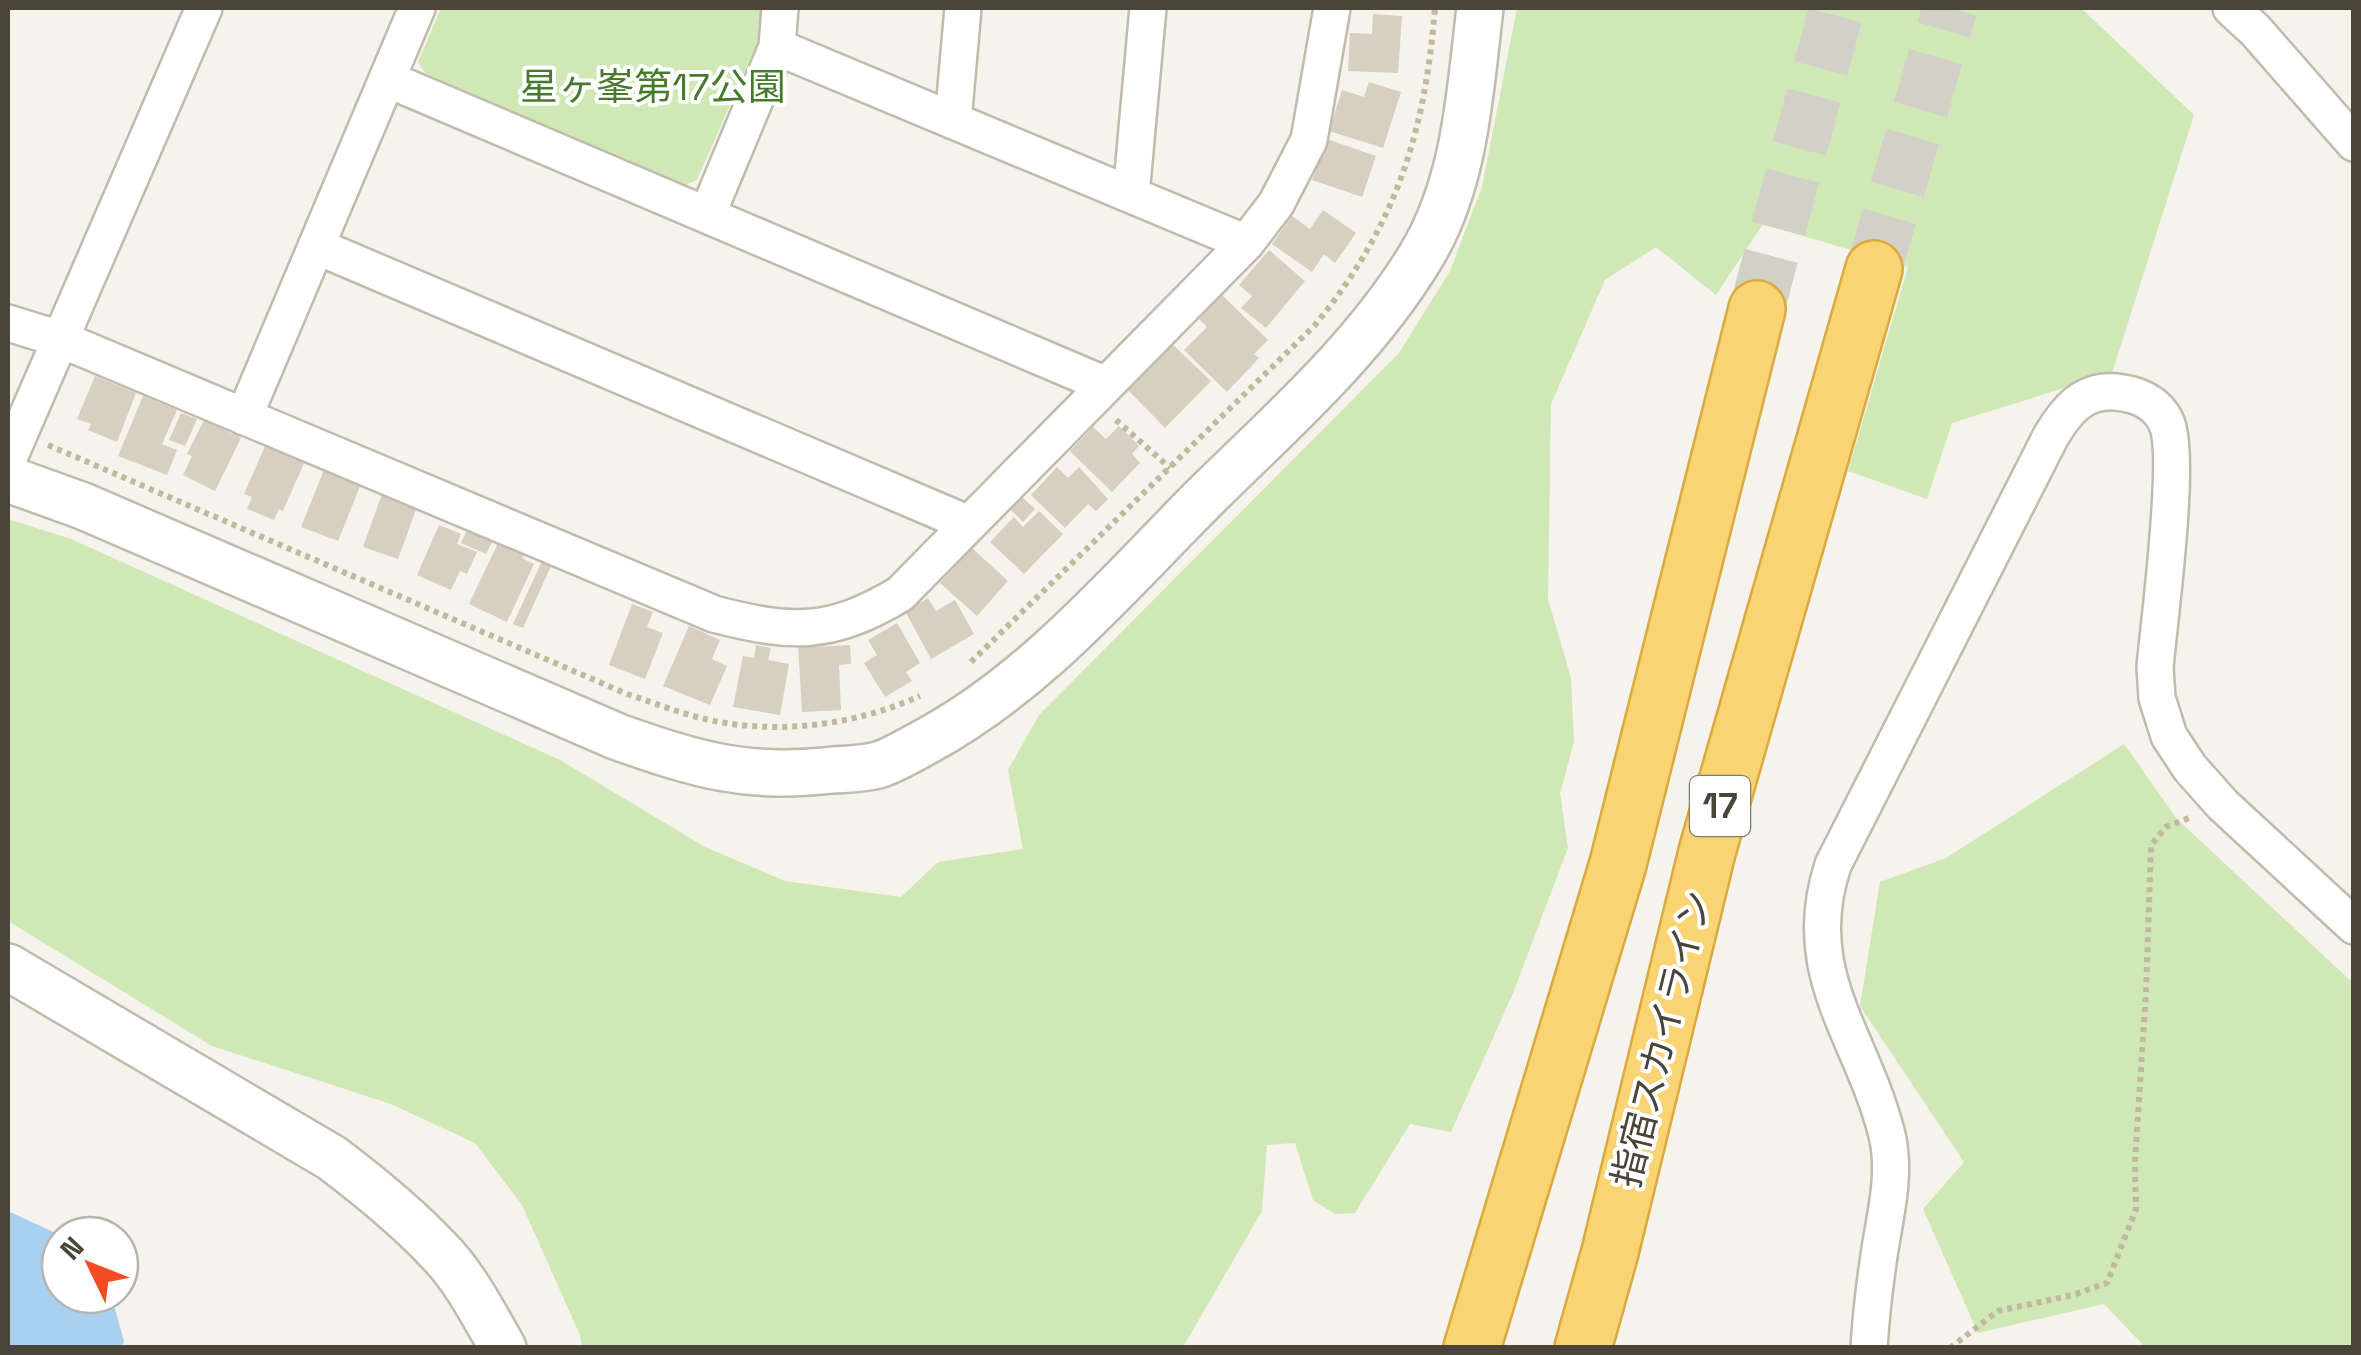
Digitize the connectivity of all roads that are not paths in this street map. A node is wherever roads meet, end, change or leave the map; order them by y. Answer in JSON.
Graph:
{"nodes":[{"id":1,"x":204,"y":8,"type":"edge"},
{"id":2,"x":417,"y":8,"type":"edge"},
{"id":3,"x":780,"y":8,"type":"edge"},
{"id":4,"x":963,"y":8,"type":"edge"},
{"id":5,"x":1148,"y":8,"type":"edge"},
{"id":6,"x":1332,"y":8,"type":"edge"},
{"id":7,"x":1480,"y":8,"type":"edge"},
{"id":8,"x":2231,"y":8,"type":"edge"},
{"id":9,"x":777,"y":47,"type":"junction"},
{"id":10,"x":387,"y":78,"type":"junction"},
{"id":11,"x":953,"y":120,"type":"junction"},
{"id":12,"x":2354,"y":143,"type":"edge"},
{"id":13,"x":1132,"y":195,"type":"junction"},
{"id":14,"x":707,"y":215,"type":"junction"},
{"id":15,"x":1246,"y":243,"type":"junction"},
{"id":16,"x":316,"y":246,"type":"junction"},
{"id":17,"x":1874,"y":269,"type":"tunnel mouth"},
{"id":18,"x":1757,"y":309,"type":"tunnel mouth"},
{"id":19,"x":8,"y":323,"type":"edge"},
{"id":20,"x":60,"y":339,"type":"junction"},
{"id":21,"x":1099,"y":392,"type":"junction"},
{"id":22,"x":244,"y":418,"type":"junction"},
{"id":23,"x":8,"y":460,"type":"edge"},
{"id":24,"x":8,"y":479,"type":"edge"},
{"id":25,"x":969,"y":524,"type":"junction"},
{"id":26,"x":2354,"y":926,"type":"edge"},
{"id":27,"x":8,"y":967,"type":"edge"},
{"id":28,"x":503,"y":1348,"type":"edge"},
{"id":29,"x":1472,"y":1348,"type":"edge"},
{"id":30,"x":1582,"y":1348,"type":"edge"},
{"id":31,"x":1868,"y":1348,"type":"edge"}],
"edges":[{"from":1,"to":20,"type":"street"},
{"from":2,"to":10,"type":"street"},
{"from":3,"to":9,"type":"street"},
{"from":4,"to":11,"type":"street"},
{"from":5,"to":13,"type":"street"},
{"from":6,"to":15,"type":"street"},
{"from":7,"to":24,"type":"street"},
{"from":8,"to":12,"type":"street"},
{"from":9,"to":11,"type":"street"},
{"from":9,"to":14,"type":"street"},
{"from":10,"to":14,"type":"street"},
{"from":10,"to":16,"type":"street"},
{"from":11,"to":13,"type":"street"},
{"from":13,"to":15,"type":"street"},
{"from":14,"to":21,"type":"street"},
{"from":15,"to":21,"type":"street"},
{"from":16,"to":22,"type":"street"},
{"from":16,"to":25,"type":"street"},
{"from":17,"to":30,"type":"highway","name":"指宿スカイライン","number":"17"},
{"from":18,"to":29,"type":"highway","number":"17"},
{"from":19,"to":20,"type":"street"},
{"from":20,"to":22,"type":"street"},
{"from":20,"to":23,"type":"street"},
{"from":21,"to":25,"type":"street"},
{"from":22,"to":25,"type":"street"},
{"from":26,"to":31,"type":"street"},
{"from":27,"to":28,"type":"street"}]}
